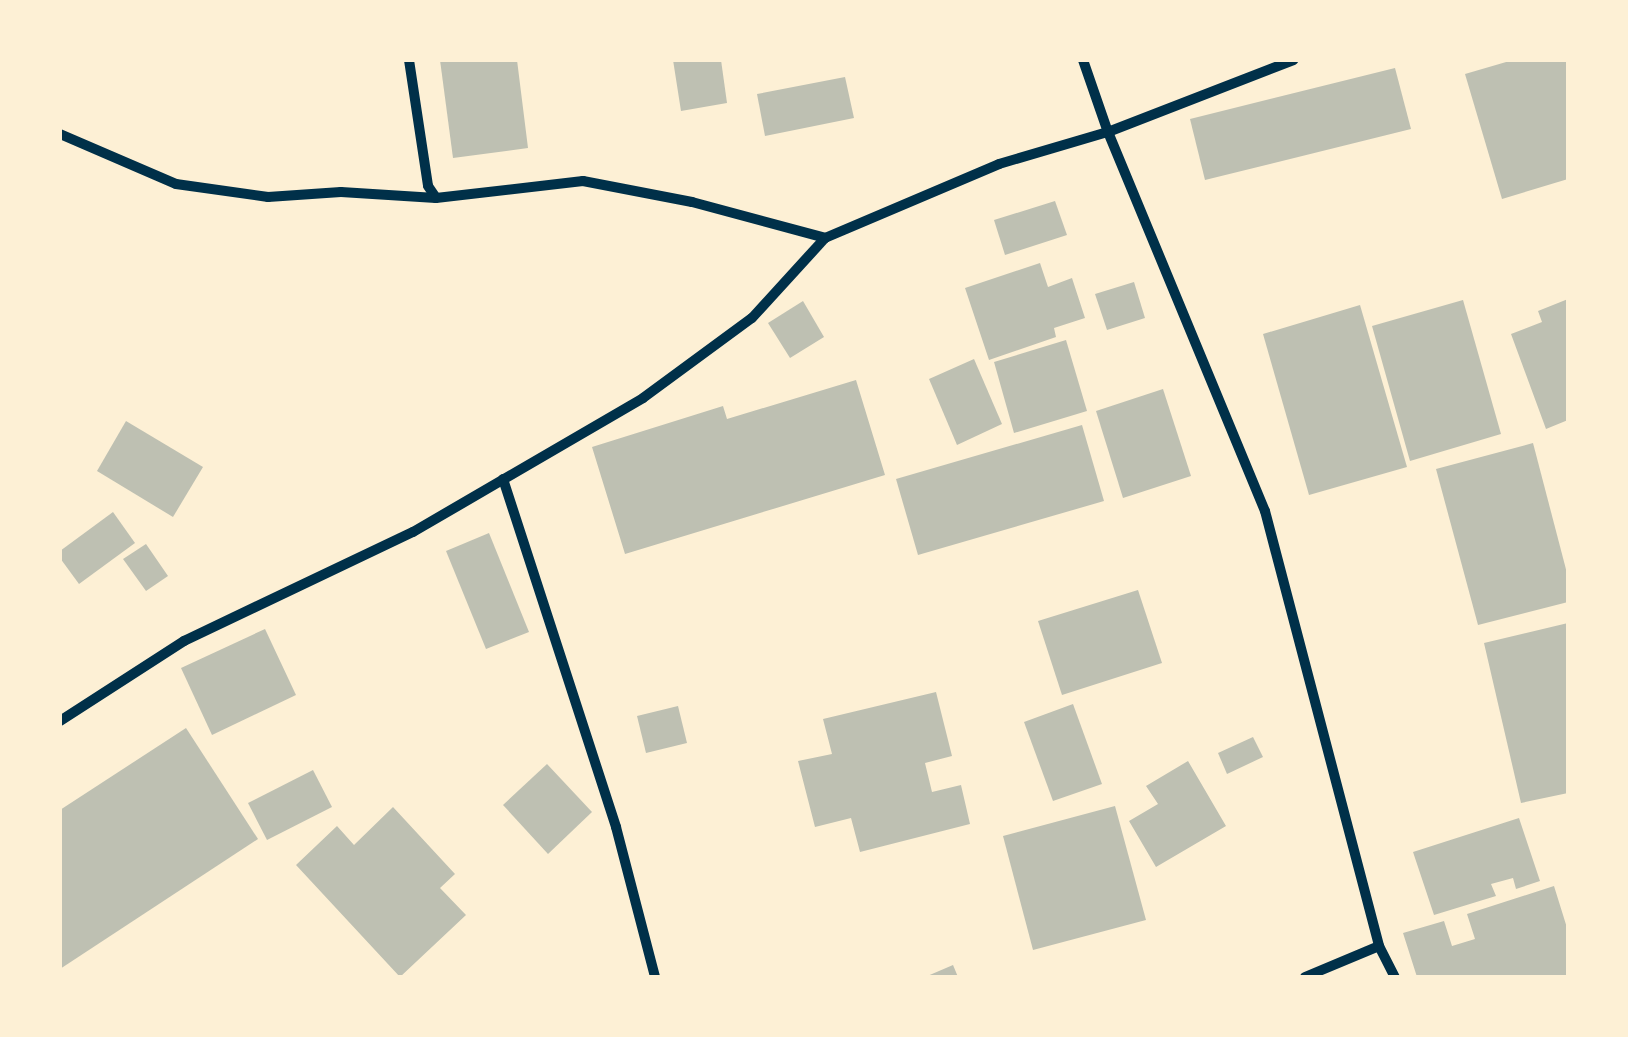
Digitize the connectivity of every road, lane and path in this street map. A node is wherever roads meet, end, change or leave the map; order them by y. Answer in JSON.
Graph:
{"nodes":[{"id":1,"x":409,"y":60,"type":"edge"},
{"id":2,"x":1084,"y":60,"type":"edge"},
{"id":3,"x":1294,"y":60,"type":"edge"},
{"id":4,"x":1108,"y":132,"type":"junction"},
{"id":5,"x":60,"y":134,"type":"edge"},
{"id":6,"x":436,"y":198,"type":"junction"},
{"id":7,"x":825,"y":238,"type":"junction"},
{"id":8,"x":503,"y":479,"type":"junction"},
{"id":9,"x":60,"y":721,"type":"edge"},
{"id":10,"x":1379,"y":946,"type":"junction"},
{"id":11,"x":655,"y":977,"type":"edge"},
{"id":12,"x":1304,"y":977,"type":"edge"},
{"id":13,"x":1395,"y":977,"type":"edge"}],
"edges":[{"from":1,"to":6,"type":"street"},
{"from":2,"to":4,"type":"street"},
{"from":3,"to":4,"type":"street"},
{"from":4,"to":7,"type":"street"},
{"from":4,"to":10,"type":"street"},
{"from":5,"to":6,"type":"street"},
{"from":6,"to":7,"type":"street"},
{"from":7,"to":8,"type":"street"},
{"from":8,"to":9,"type":"street"},
{"from":8,"to":11,"type":"street"},
{"from":10,"to":12,"type":"street"},
{"from":10,"to":13,"type":"street"}]}
